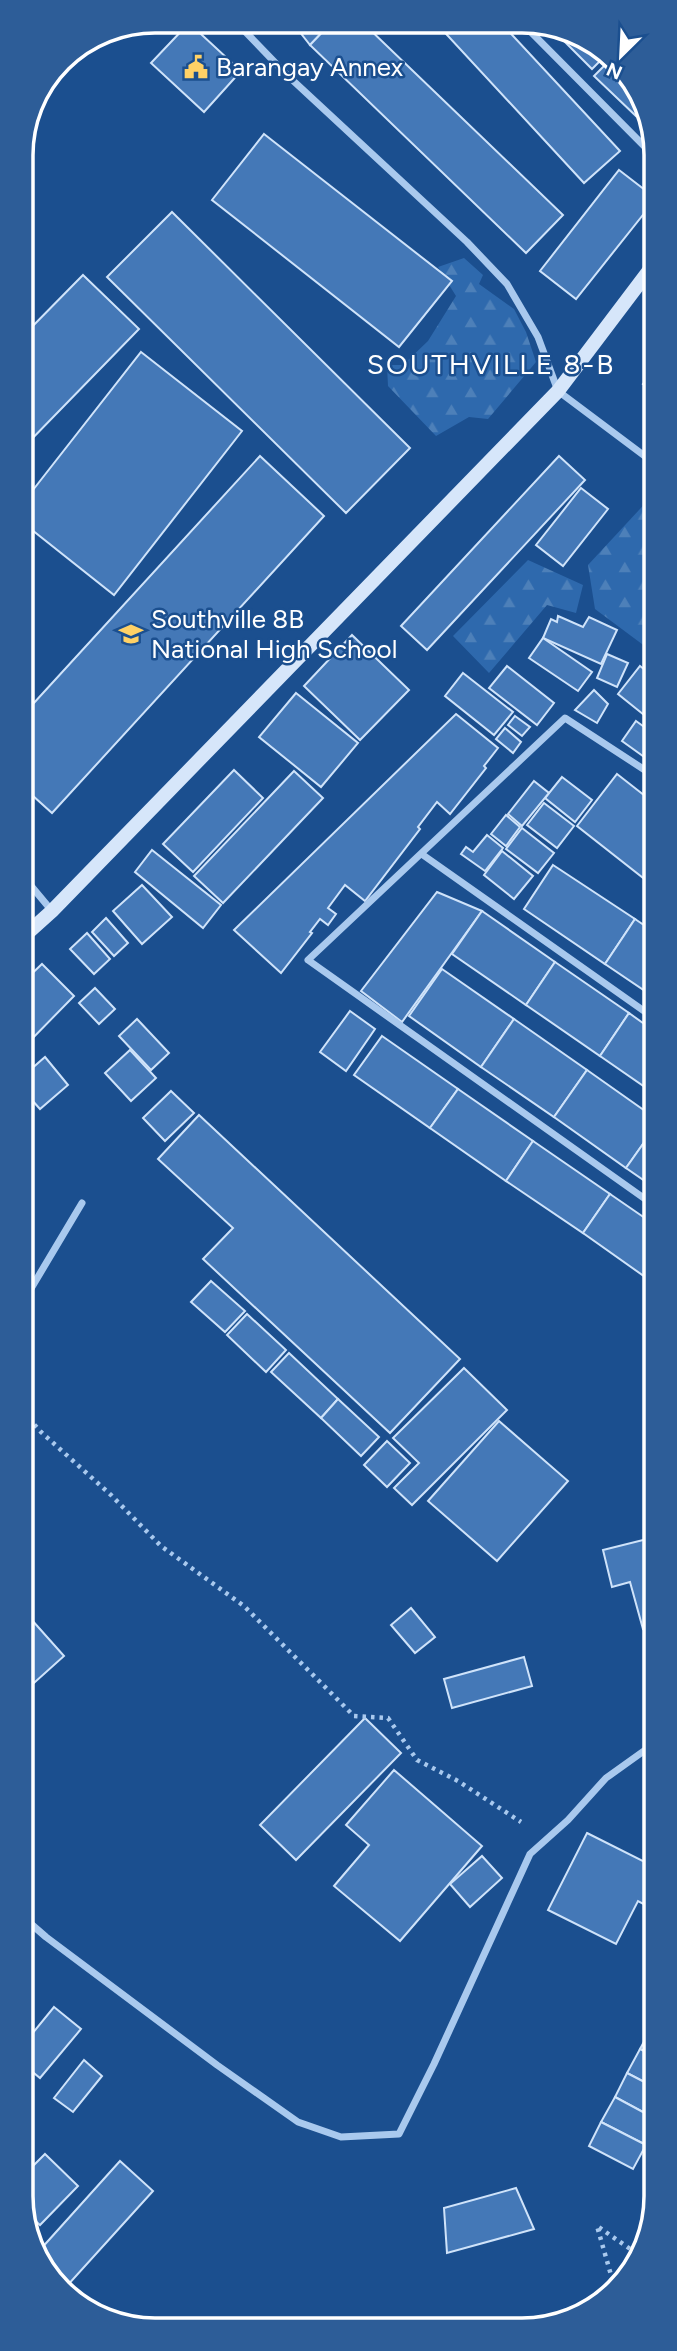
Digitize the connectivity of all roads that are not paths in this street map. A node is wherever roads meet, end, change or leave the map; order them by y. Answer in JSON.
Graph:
{"nodes":[{"id":1,"x":247,"y":33,"type":"edge"},
{"id":2,"x":533,"y":34,"type":"edge"},
{"id":3,"x":643,"y":146,"type":"edge"},
{"id":4,"x":644,"y":277,"type":"edge"},
{"id":5,"x":558,"y":391,"type":"junction"},
{"id":6,"x":644,"y":455,"type":"edge"},
{"id":7,"x":644,"y":769,"type":"edge"},
{"id":8,"x":423,"y":855,"type":"junction"},
{"id":9,"x":34,"y":890,"type":"edge"},
{"id":10,"x":52,"y":911,"type":"junction"},
{"id":11,"x":34,"y":928,"type":"edge"},
{"id":12,"x":644,"y":1011,"type":"edge"},
{"id":13,"x":643,"y":1198,"type":"edge"},
{"id":14,"x":82,"y":1203,"type":"dead end"},
{"id":15,"x":33,"y":1284,"type":"edge"},
{"id":16,"x":643,"y":1751,"type":"edge"},
{"id":17,"x":33,"y":1926,"type":"edge"}],
"edges":[{"from":1,"to":5,"type":"street"},
{"from":2,"to":3,"type":"street"},
{"from":4,"to":5,"type":"street"},
{"from":5,"to":6,"type":"street"},
{"from":5,"to":10,"type":"street"},
{"from":7,"to":8,"type":"street"},
{"from":8,"to":12,"type":"street"},
{"from":8,"to":13,"type":"street"},
{"from":9,"to":10,"type":"street"},
{"from":10,"to":11,"type":"street"},
{"from":14,"to":15,"type":"street"},
{"from":16,"to":17,"type":"street"}]}
